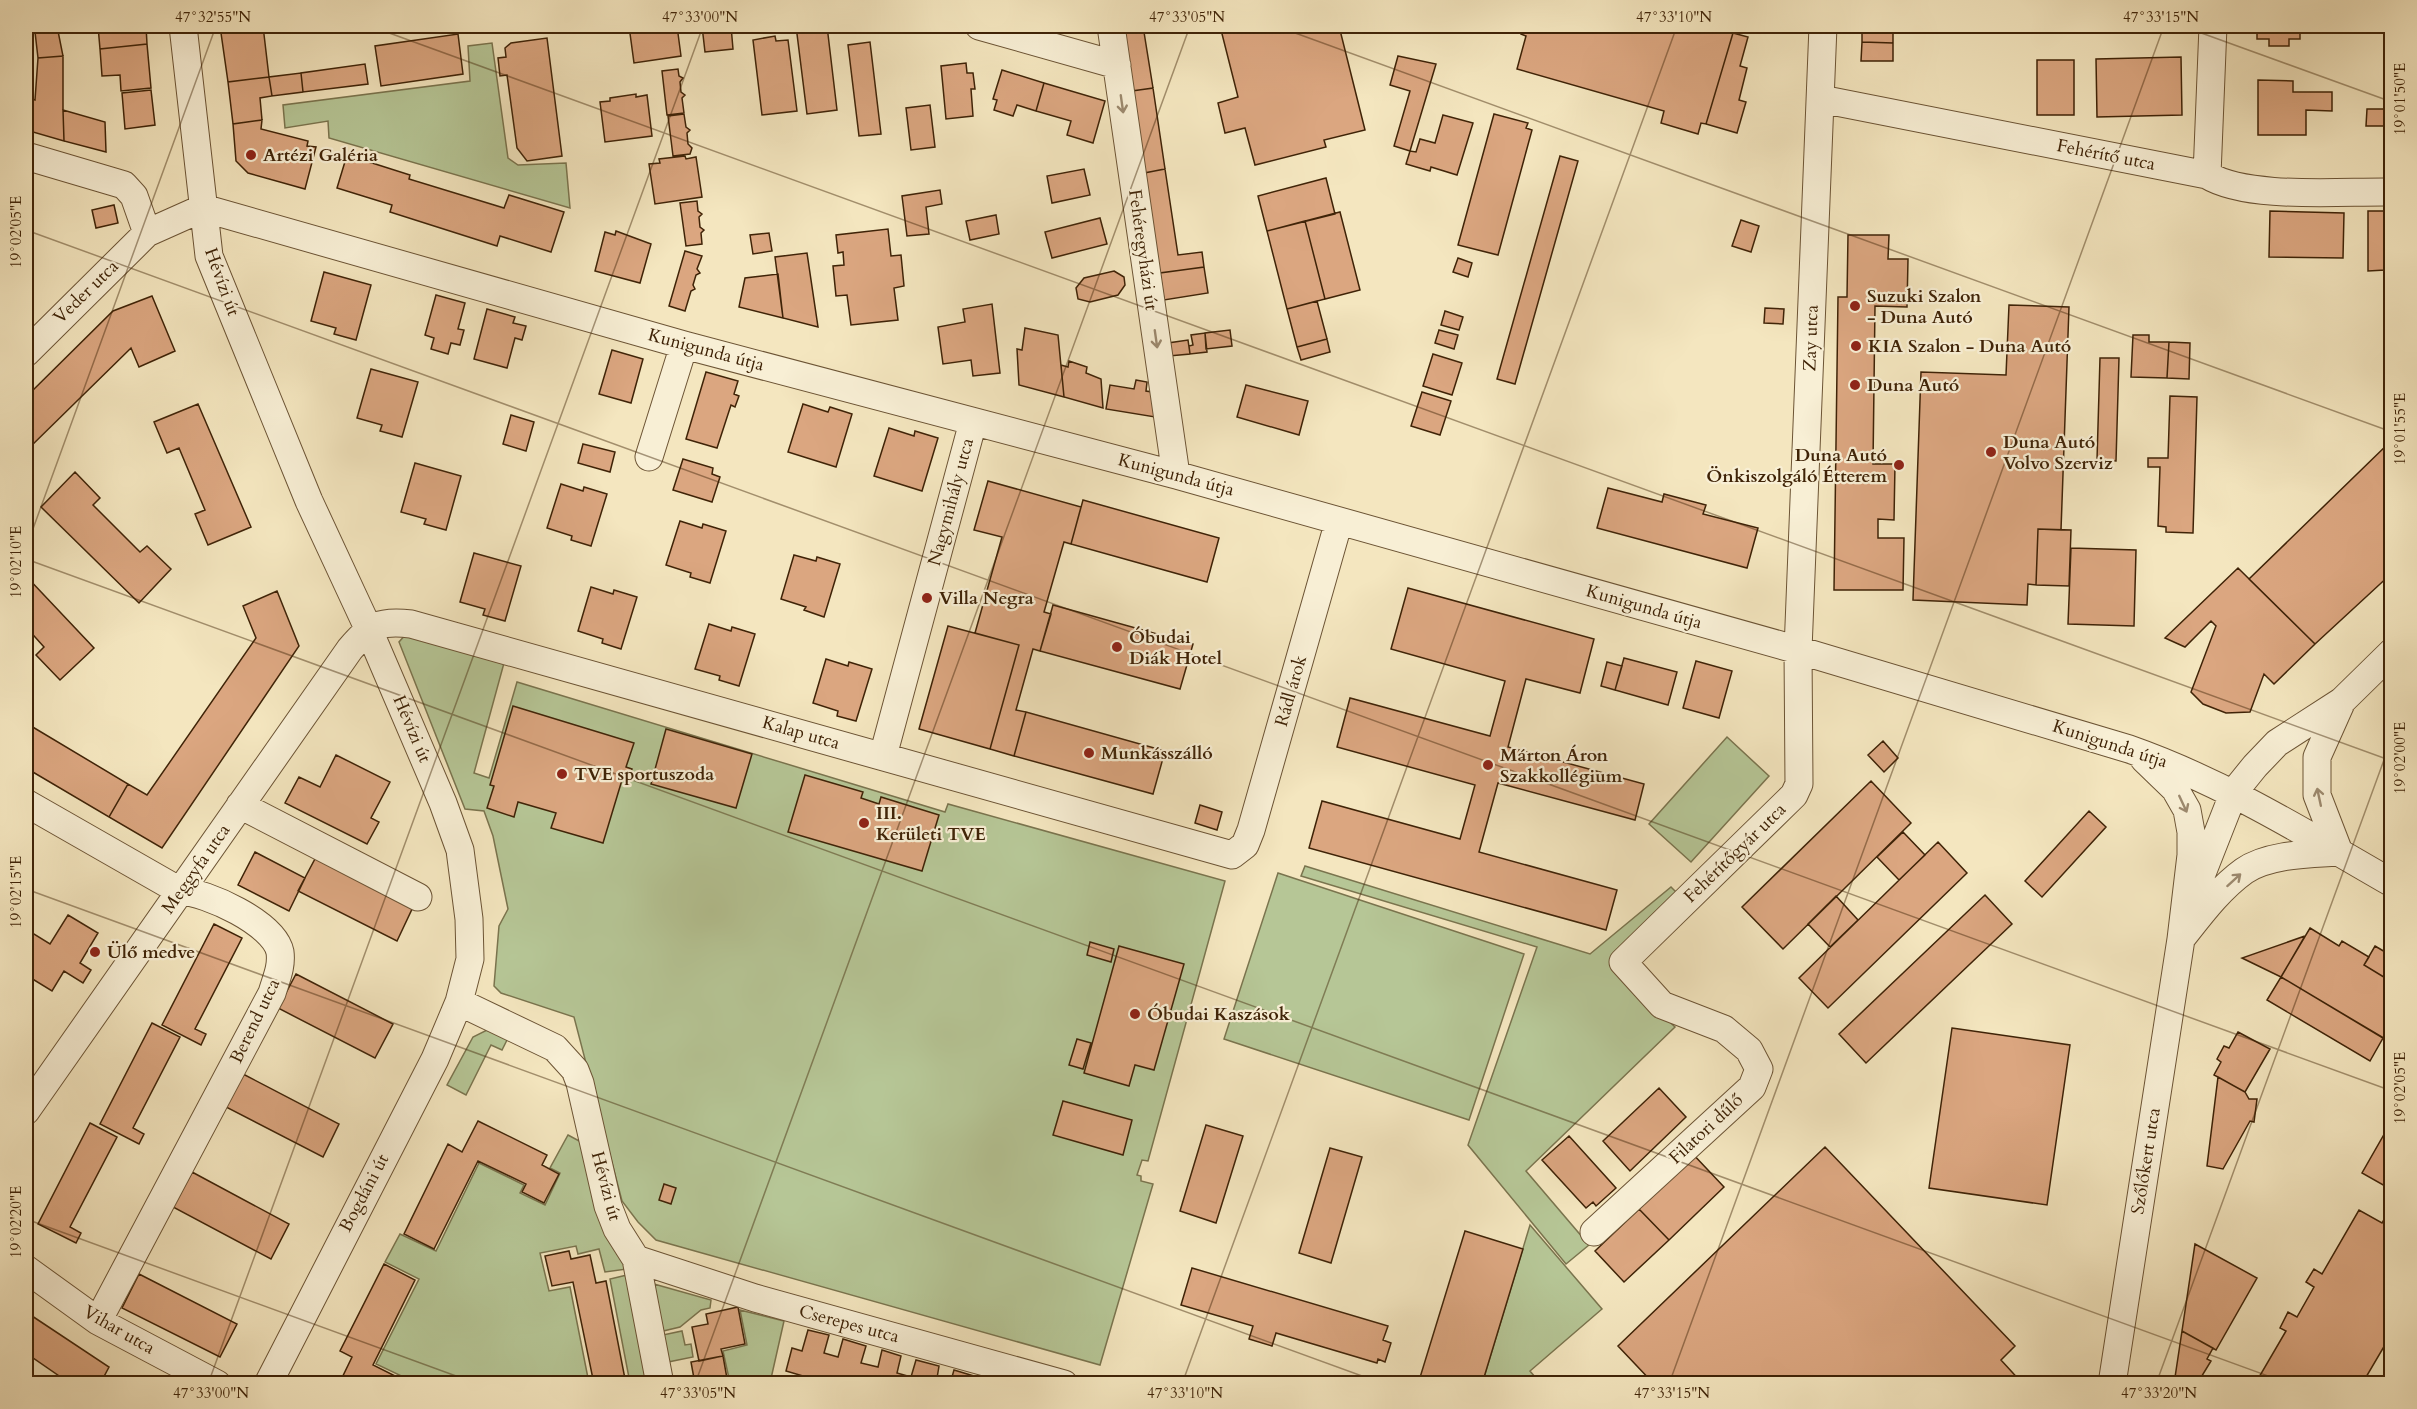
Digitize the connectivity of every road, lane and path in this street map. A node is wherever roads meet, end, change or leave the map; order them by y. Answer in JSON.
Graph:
{"nodes":[{"id":1,"x":183,"y":26,"type":"edge"},
{"id":2,"x":979,"y":26,"type":"edge"},
{"id":3,"x":1111,"y":26,"type":"edge"},
{"id":4,"x":1823,"y":26,"type":"edge"},
{"id":5,"x":2213,"y":26,"type":"edge"},
{"id":6,"x":1117,"y":65,"type":"junction"},
{"id":7,"x":1821,"y":99,"type":"junction"},
{"id":8,"x":26,"y":156,"type":"edge"},
{"id":9,"x":2207,"y":175,"type":"junction"},
{"id":10,"x":2391,"y":192,"type":"edge"},
{"id":11,"x":203,"y":208,"type":"junction"},
{"id":12,"x":147,"y":232,"type":"junction"},
{"id":13,"x":684,"y":345,"type":"junction"},
{"id":14,"x":26,"y":353,"type":"edge"},
{"id":15,"x":973,"y":422,"type":"junction"},
{"id":16,"x":649,"y":458,"type":"dead end"},
{"id":17,"x":1176,"y":475,"type":"junction"},
{"id":18,"x":1339,"y":521,"type":"junction"},
{"id":19,"x":368,"y":628,"type":"junction"},
{"id":20,"x":1798,"y":650,"type":"junction"},
{"id":21,"x":2391,"y":652,"type":"edge"},
{"id":22,"x":2342,"y":701,"type":"junction"},
{"id":23,"x":2128,"y":748,"type":"junction"},
{"id":24,"x":883,"y":756,"type":"junction"},
{"id":25,"x":2234,"y":792,"type":"junction"},
{"id":26,"x":26,"y":803,"type":"edge"},
{"id":27,"x":240,"y":805,"type":"junction"},
{"id":28,"x":2339,"y":852,"type":"junction"},
{"id":29,"x":1232,"y":855,"type":"joint"},
{"id":30,"x":2391,"y":883,"type":"edge"},
{"id":31,"x":180,"y":891,"type":"junction"},
{"id":32,"x":418,"y":897,"type":"dead end"},
{"id":33,"x":2181,"y":939,"type":"junction"},
{"id":34,"x":1623,"y":962,"type":"joint"},
{"id":35,"x":459,"y":1002,"type":"junction"},
{"id":36,"x":26,"y":1111,"type":"edge"},
{"id":37,"x":1594,"y":1232,"type":"dead end"},
{"id":38,"x":636,"y":1259,"type":"junction"},
{"id":39,"x":26,"y":1269,"type":"edge"},
{"id":40,"x":98,"y":1321,"type":"junction"},
{"id":41,"x":217,"y":1383,"type":"edge"},
{"id":42,"x":268,"y":1383,"type":"edge"},
{"id":43,"x":660,"y":1383,"type":"edge"},
{"id":44,"x":1064,"y":1383,"type":"edge"},
{"id":45,"x":2112,"y":1383,"type":"edge"}],
"edges":[{"from":1,"to":11,"type":"street","name":"Hévízi út"},
{"from":2,"to":6,"type":"street"},
{"from":3,"to":6,"type":"street","name":"Fehéregyházi út"},
{"from":4,"to":7,"type":"street","name":"Zay utca"},
{"from":5,"to":9,"type":"street"},
{"from":6,"to":17,"type":"street","name":"Fehéregyházi út","one_way":true},
{"from":7,"to":9,"type":"street","name":"Fehérítő utca"},
{"from":7,"to":20,"type":"street","name":"Zay utca"},
{"from":8,"to":12,"type":"street"},
{"from":9,"to":10,"type":"street","name":"Fehérítő utca"},
{"from":11,"to":12,"type":"street"},
{"from":11,"to":13,"type":"street","name":"Kunigunda útja"},
{"from":11,"to":19,"type":"street","name":"Hévízi út"},
{"from":12,"to":14,"type":"street","name":"Veder utca"},
{"from":13,"to":15,"type":"street","name":"Kunigunda útja"},
{"from":13,"to":16,"type":"street"},
{"from":15,"to":17,"type":"street","name":"Kunigunda útja"},
{"from":15,"to":24,"type":"street","name":"Nagymihály utca"},
{"from":17,"to":18,"type":"street","name":"Kunigunda útja"},
{"from":18,"to":20,"type":"street","name":"Kunigunda útja"},
{"from":18,"to":29,"type":"street","name":"Rádl árok"},
{"from":19,"to":24,"type":"street","name":"Kalap utca"},
{"from":19,"to":27,"type":"street","name":"Meggyfa utca"},
{"from":19,"to":35,"type":"street","name":"Hévízi út"},
{"from":20,"to":23,"type":"street","name":"Kunigunda útja"},
{"from":20,"to":34,"type":"street","name":"Fehérítőgyár utca"},
{"from":21,"to":22,"type":"street","name":"Szőlőkert utca"},
{"from":22,"to":25,"type":"street","name":"Szőlőkert utca"},
{"from":28,"to":22,"type":"street","name":"Szőlőkert utca","one_way":true},
{"from":23,"to":25,"type":"street","name":"Kunigunda útja"},
{"from":23,"to":33,"type":"street","name":"Szőlőkert utca","one_way":true},
{"from":24,"to":29,"type":"street","name":"Kalap utca"},
{"from":25,"to":28,"type":"street","name":"Kunigunda útja"},
{"from":25,"to":33,"type":"street","name":"Szőlőkert utca"},
{"from":26,"to":31,"type":"street","name":"Berend utca"},
{"from":27,"to":31,"type":"street","name":"Meggyfa utca"},
{"from":27,"to":32,"type":"street"},
{"from":28,"to":30,"type":"street","name":"Kunigunda útja"},
{"from":33,"to":28,"type":"street","one_way":true},
{"from":31,"to":36,"type":"street","name":"Meggyfa utca"},
{"from":31,"to":40,"type":"street","name":"Berend utca"},
{"from":33,"to":45,"type":"street","name":"Szőlőkert utca"},
{"from":34,"to":37,"type":"street","name":"Filatori dűlő"},
{"from":35,"to":38,"type":"street","name":"Hévízi út"},
{"from":35,"to":42,"type":"street","name":"Bogdáni út"},
{"from":38,"to":43,"type":"street","name":"Hévízi út"},
{"from":38,"to":44,"type":"street","name":"Cserepes utca"},
{"from":39,"to":40,"type":"street","name":"Vihar utca"},
{"from":40,"to":41,"type":"street","name":"Vihar utca"}]}
